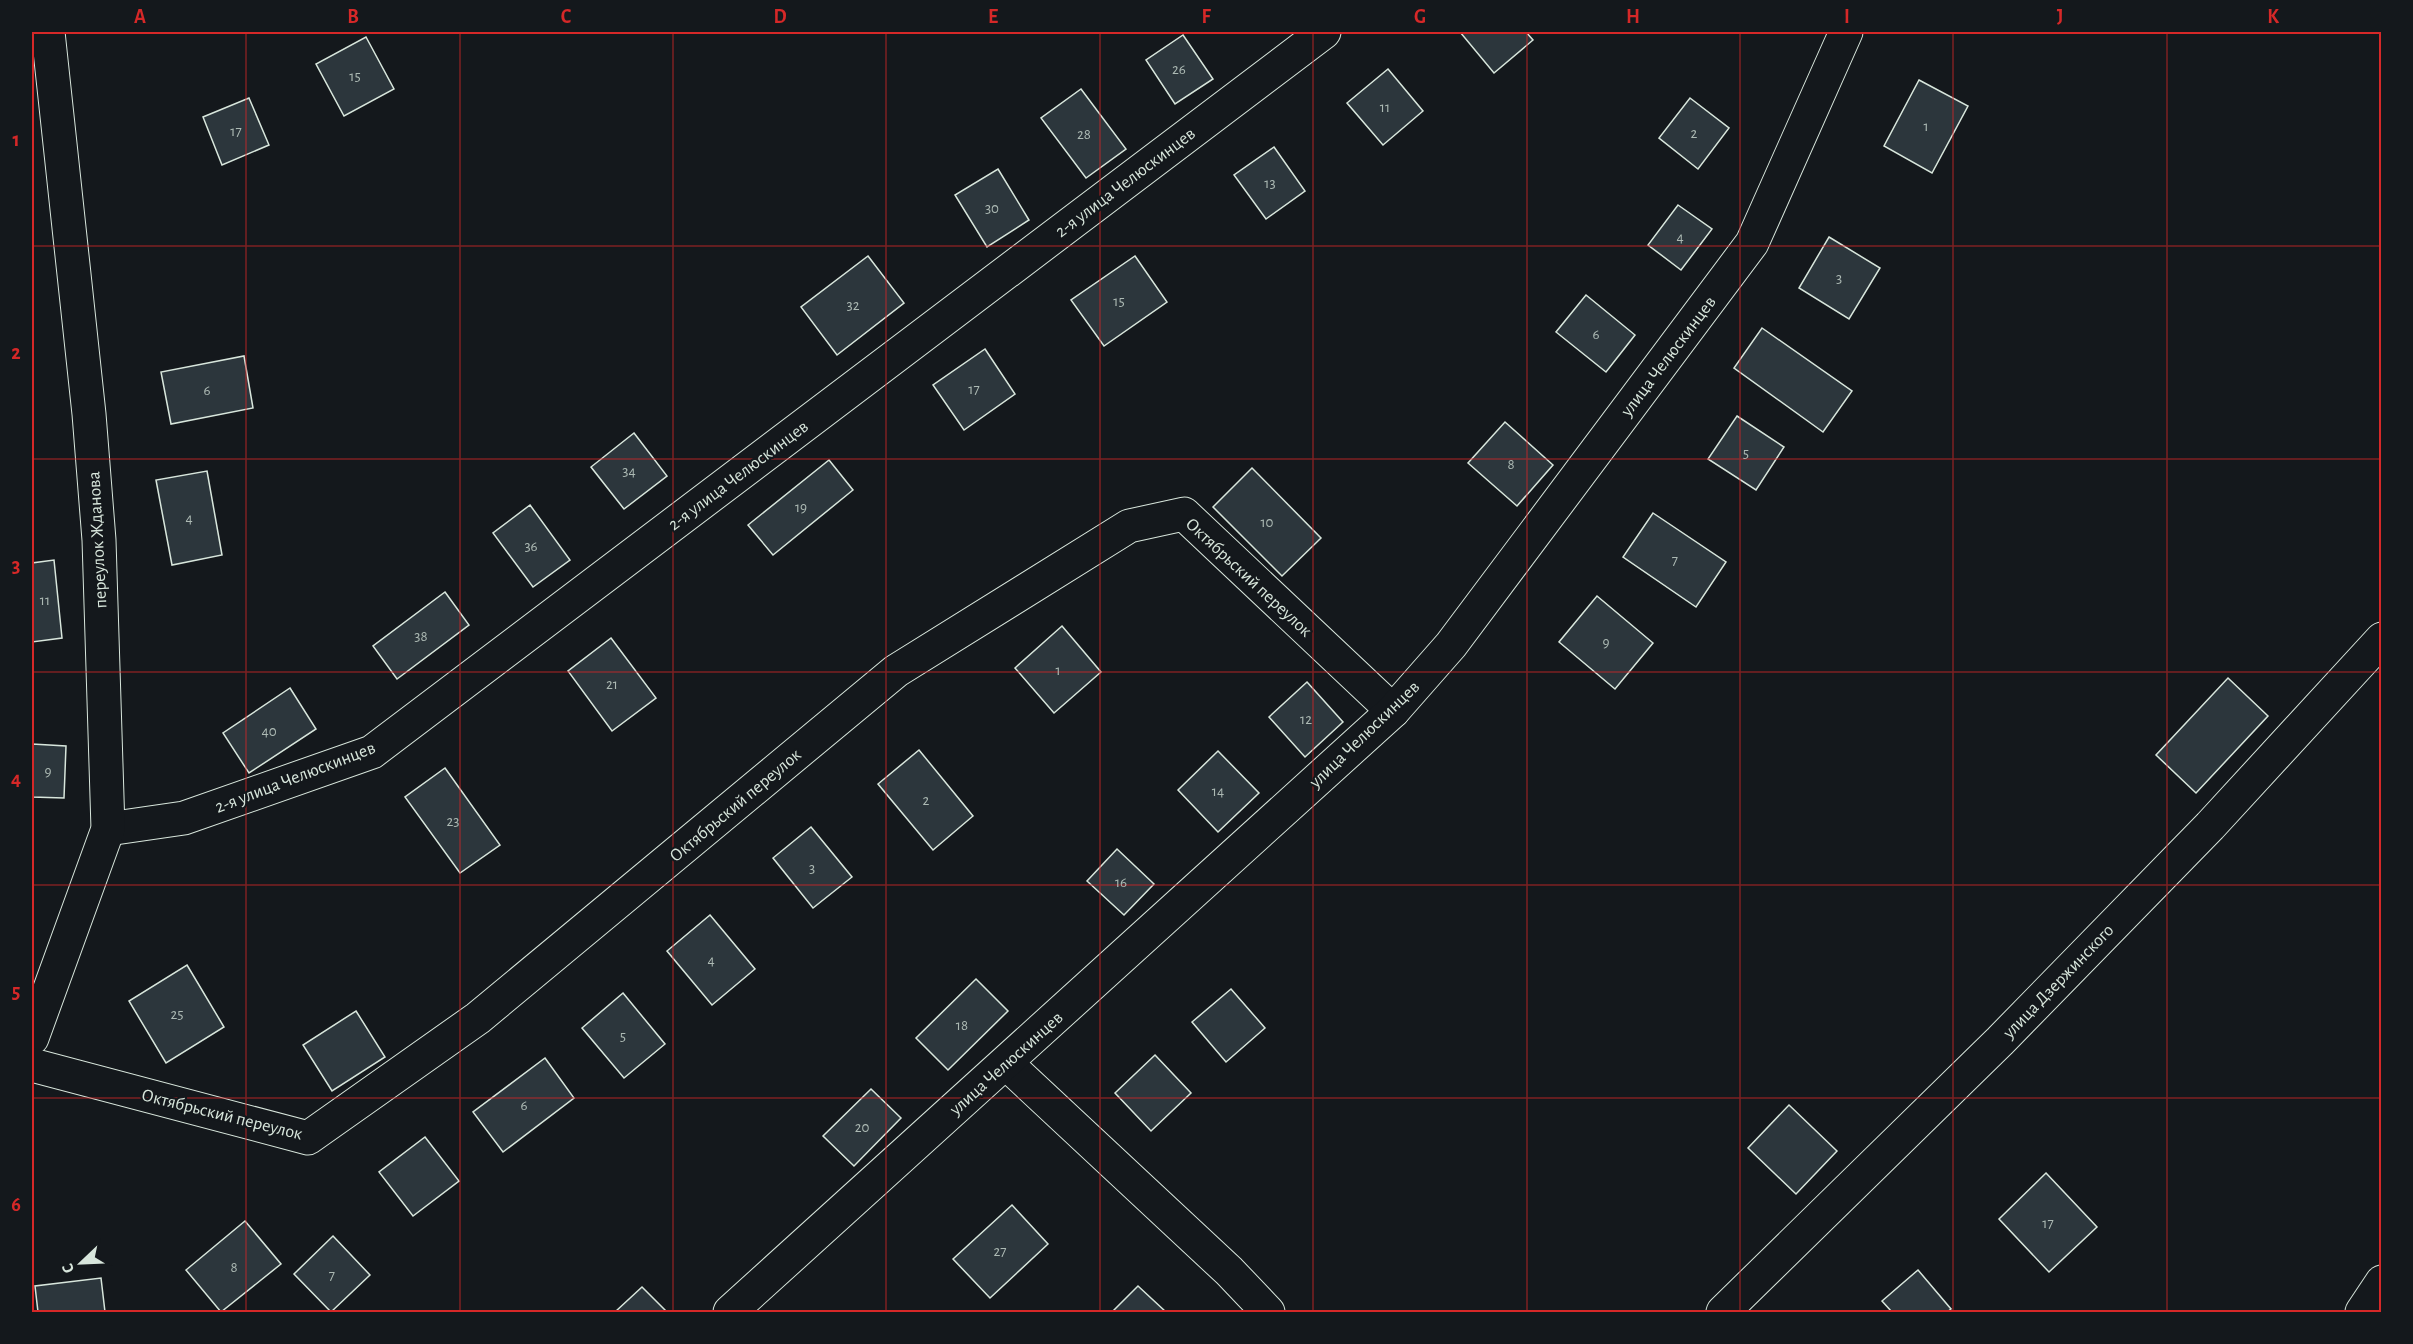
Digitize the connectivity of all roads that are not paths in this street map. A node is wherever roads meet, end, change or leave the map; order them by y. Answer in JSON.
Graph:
{"nodes":[{"id":1,"x":1324,"y":32,"type":"edge"},
{"id":2,"x":1846,"y":32,"type":"edge"},
{"id":3,"x":58,"y":34,"type":"edge"},
{"id":4,"x":2382,"y":639,"type":"edge"},
{"id":5,"x":1393,"y":711,"type":"junction"},
{"id":6,"x":108,"y":829,"type":"junction"},
{"id":7,"x":32,"y":1038,"type":"edge"},
{"id":8,"x":1006,"y":1063,"type":"junction"},
{"id":9,"x":32,"y":1065,"type":"edge"},
{"id":10,"x":2382,"y":1282,"type":"edge"},
{"id":11,"x":730,"y":1312,"type":"edge"},
{"id":12,"x":1268,"y":1312,"type":"edge"},
{"id":13,"x":1723,"y":1312,"type":"edge"},
{"id":14,"x":2362,"y":1312,"type":"edge"}],
"edges":[{"from":1,"to":6,"type":"street","name":"2-я улица Челюскинцев"},
{"from":2,"to":5,"type":"street","name":"улица Челюскинцев"},
{"from":3,"to":6,"type":"street","name":"переулок Жданова"},
{"from":4,"to":13,"type":"street","name":"улица Дзержинского"},
{"from":5,"to":8,"type":"street","name":"улица Челюскинцев"},
{"from":5,"to":9,"type":"street","name":"Октябрьский переулок"},
{"from":6,"to":7,"type":"street","name":"переулок Жданова"},
{"from":8,"to":11,"type":"street","name":"улица Челюскинцев"},
{"from":8,"to":12,"type":"street"},
{"from":10,"to":14,"type":"street"}]}
